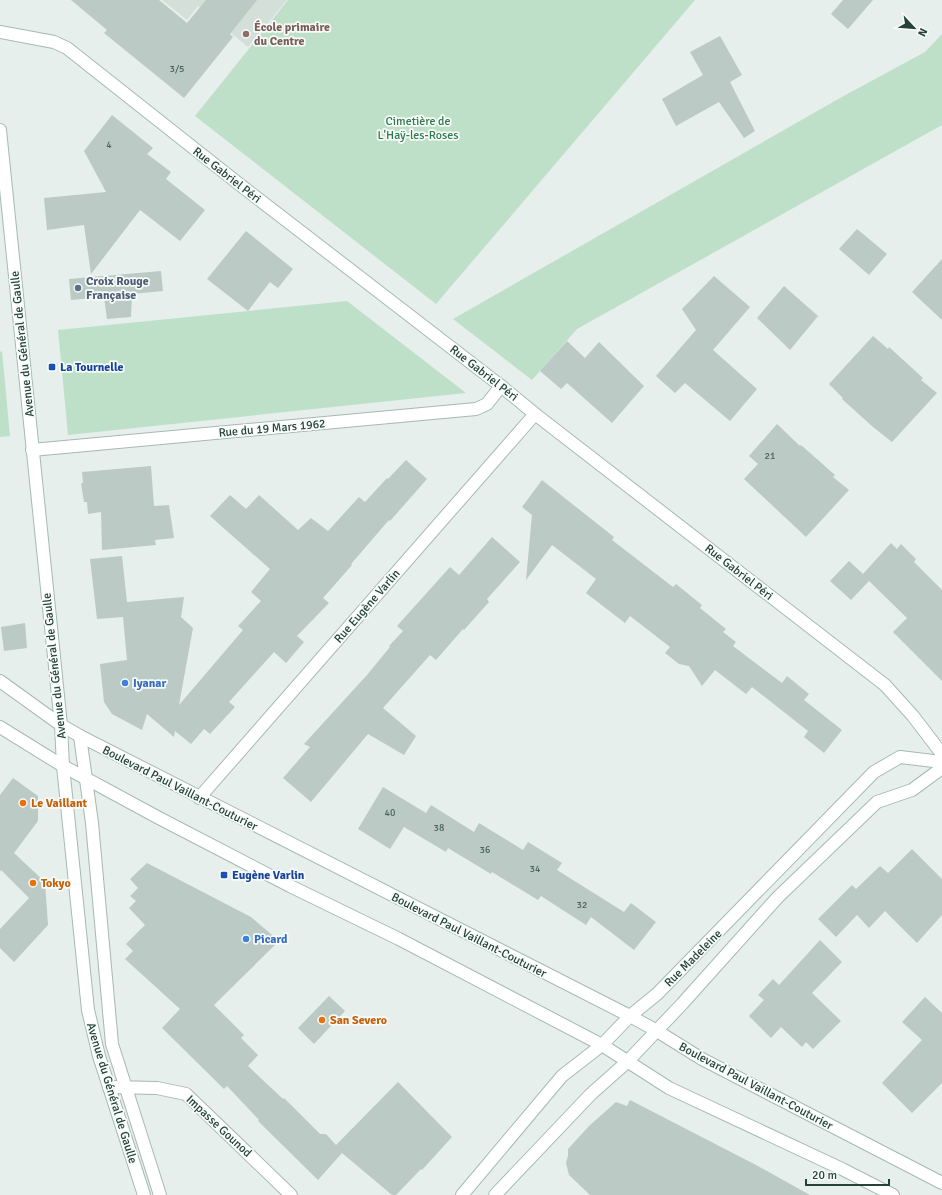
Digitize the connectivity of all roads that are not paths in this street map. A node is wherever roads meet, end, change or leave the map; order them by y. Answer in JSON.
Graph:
{"nodes":[{"id":1,"x":0,"y":32,"type":"edge"},
{"id":2,"x":0,"y":130,"type":"edge"},
{"id":3,"x":502,"y":386,"type":"junction"},
{"id":4,"x":535,"y":414,"type":"junction"},
{"id":5,"x":32,"y":450,"type":"junction"},
{"id":6,"x":0,"y":681,"type":"edge"},
{"id":7,"x":61,"y":725,"type":"junction"},
{"id":8,"x":0,"y":727,"type":"edge"},
{"id":9,"x":80,"y":736,"type":"junction"},
{"id":10,"x":942,"y":754,"type":"edge"},
{"id":11,"x":942,"y":762,"type":"edge"},
{"id":12,"x":63,"y":766,"type":"junction"},
{"id":13,"x":942,"y":768,"type":"edge"},
{"id":14,"x":86,"y":778,"type":"junction"},
{"id":15,"x":199,"y":798,"type":"junction"},
{"id":16,"x":630,"y":1016,"type":"junction"},
{"id":17,"x":657,"y":1031,"type":"junction"},
{"id":18,"x":602,"y":1045,"type":"junction"},
{"id":19,"x":627,"y":1062,"type":"junction"},
{"id":20,"x":109,"y":1087,"type":"junction"},
{"id":21,"x":126,"y":1088,"type":"junction"},
{"id":22,"x":942,"y":1183,"type":"edge"},
{"id":23,"x":144,"y":1195,"type":"edge"},
{"id":24,"x":160,"y":1195,"type":"edge"},
{"id":25,"x":291,"y":1195,"type":"edge"},
{"id":26,"x":462,"y":1195,"type":"edge"},
{"id":27,"x":495,"y":1195,"type":"edge"},
{"id":28,"x":893,"y":1195,"type":"edge"}],
"edges":[{"from":1,"to":3,"type":"street","name":"Rue Gabriel Péri"},
{"from":2,"to":5,"type":"street","name":"Avenue du Général de Gaulle"},
{"from":3,"to":4,"type":"street","name":"Rue Gabriel Péri"},
{"from":3,"to":5,"type":"street","name":"Rue du 19 Mars 1962"},
{"from":4,"to":10,"type":"street","name":"Rue Gabriel Péri"},
{"from":4,"to":15,"type":"street","name":"Rue Eugène Varlin"},
{"from":5,"to":7,"type":"street","name":"Avenue du Général de Gaulle"},
{"from":6,"to":7,"type":"street","name":"Boulevard Paul Vaillant-Couturier"},
{"from":7,"to":9,"type":"street","name":"Boulevard Paul Vaillant-Couturier"},
{"from":7,"to":12,"type":"street","name":"Avenue du Général de Gaulle"},
{"from":8,"to":12,"type":"street"},
{"from":9,"to":14,"type":"street","name":"Avenue du Général de Gaulle"},
{"from":9,"to":15,"type":"street","name":"Boulevard Paul Vaillant-Couturier"},
{"from":11,"to":16,"type":"street","name":"Rue Madeleine"},
{"from":12,"to":14,"type":"street"},
{"from":12,"to":20,"type":"street","name":"Avenue du Général de Gaulle"},
{"from":13,"to":17,"type":"street","name":"Rue Madeleine"},
{"from":14,"to":18,"type":"street"},
{"from":14,"to":21,"type":"street","name":"Avenue du Général de Gaulle"},
{"from":15,"to":16,"type":"street","name":"Boulevard Paul Vaillant-Couturier"},
{"from":16,"to":17,"type":"street","name":"Boulevard Paul Vaillant-Couturier"},
{"from":16,"to":18,"type":"street","name":"Rue Madeleine"},
{"from":17,"to":19,"type":"street","name":"Rue Madeleine"},
{"from":17,"to":22,"type":"street","name":"Boulevard Paul Vaillant-Couturier"},
{"from":18,"to":19,"type":"street"},
{"from":18,"to":26,"type":"street","name":"Rue Madeleine"},
{"from":19,"to":27,"type":"street","name":"Rue Madeleine"},
{"from":19,"to":28,"type":"street"},
{"from":20,"to":21,"type":"street","name":"Impasse Gounod"},
{"from":20,"to":23,"type":"street","name":"Avenue du Général de Gaulle"},
{"from":21,"to":24,"type":"street","name":"Avenue du Général de Gaulle"},
{"from":21,"to":25,"type":"street","name":"Impasse Gounod"}]}
